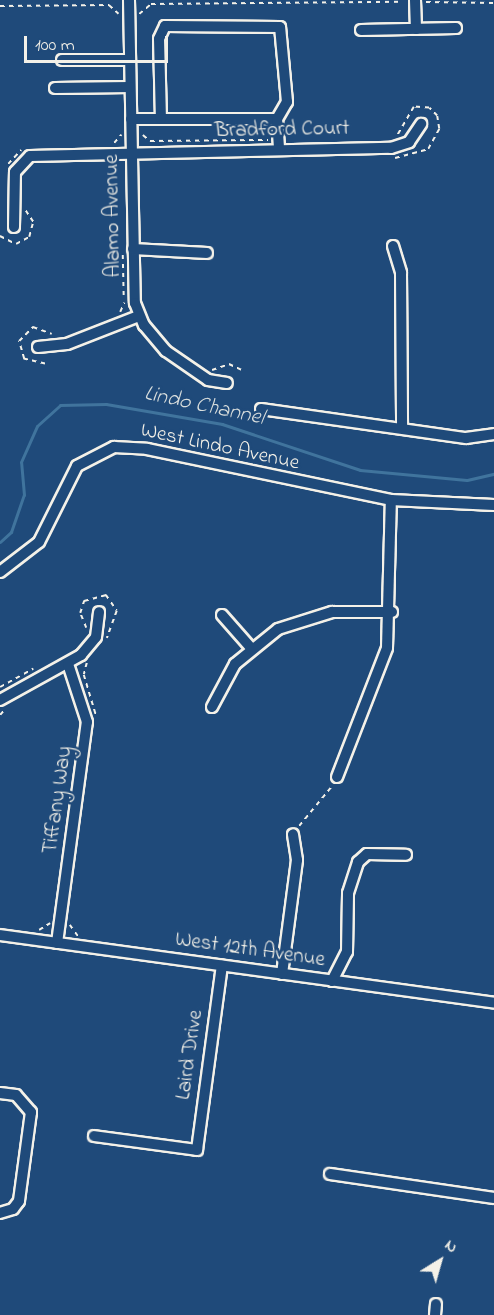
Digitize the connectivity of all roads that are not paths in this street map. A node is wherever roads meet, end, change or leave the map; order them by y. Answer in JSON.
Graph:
{"nodes":[{"id":1,"x":129,"y":0,"type":"edge"},
{"id":2,"x":415,"y":1,"type":"edge"},
{"id":3,"x":456,"y":28,"type":"dead end"},
{"id":4,"x":416,"y":29,"type":"junction"},
{"id":5,"x":361,"y":30,"type":"dead end"},
{"id":6,"x":62,"y":60,"type":"dead end"},
{"id":7,"x":130,"y":60,"type":"junction"},
{"id":8,"x":130,"y":87,"type":"junction"},
{"id":9,"x":55,"y":88,"type":"dead end"},
{"id":10,"x":136,"y":119,"type":"junction"},
{"id":11,"x":161,"y":119,"type":"junction"},
{"id":12,"x":277,"y":119,"type":"junction"},
{"id":13,"x":421,"y":124,"type":"dead end"},
{"id":14,"x":279,"y":145,"type":"junction"},
{"id":15,"x":132,"y":152,"type":"junction"},
{"id":16,"x":14,"y":227,"type":"dead end"},
{"id":17,"x":393,"y":246,"type":"dead end"},
{"id":18,"x":128,"y":250,"type":"junction"},
{"id":19,"x":207,"y":252,"type":"dead end"},
{"id":20,"x":139,"y":316,"type":"junction"},
{"id":21,"x":38,"y":347,"type":"dead end"},
{"id":22,"x":227,"y":383,"type":"dead end"},
{"id":23,"x":261,"y":409,"type":"dead end"},
{"id":24,"x":402,"y":427,"type":"junction"},
{"id":25,"x":494,"y":434,"type":"edge"},
{"id":26,"x":392,"y":500,"type":"junction"},
{"id":27,"x":494,"y":505,"type":"edge"},
{"id":28,"x":0,"y":572,"type":"edge"},
{"id":29,"x":99,"y":612,"type":"dead end"},
{"id":30,"x":392,"y":612,"type":"junction"},
{"id":31,"x":222,"y":615,"type":"dead end"},
{"id":32,"x":251,"y":648,"type":"junction"},
{"id":33,"x":68,"y":664,"type":"junction"},
{"id":34,"x":5,"y":702,"type":"edge"},
{"id":35,"x":212,"y":707,"type":"dead end"},
{"id":36,"x":337,"y":777,"type":"road end"},
{"id":37,"x":292,"y":834,"type":"road end"},
{"id":38,"x":406,"y":855,"type":"dead end"},
{"id":39,"x":0,"y":935,"type":"edge"},
{"id":40,"x":57,"y":943,"type":"junction"},
{"id":41,"x":222,"y":966,"type":"junction"},
{"id":42,"x":282,"y":974,"type":"junction"},
{"id":43,"x":332,"y":981,"type":"junction"},
{"id":44,"x":494,"y":1003,"type":"edge"},
{"id":45,"x":0,"y":1093,"type":"edge"},
{"id":46,"x":94,"y":1136,"type":"dead end"},
{"id":47,"x":330,"y":1174,"type":"dead end"},
{"id":48,"x":494,"y":1198,"type":"edge"},
{"id":49,"x":0,"y":1213,"type":"edge"}],
"edges":[{"from":1,"to":7,"type":"street","name":"Alamo Avenue"},
{"from":2,"to":4,"type":"street"},
{"from":3,"to":4,"type":"street"},
{"from":4,"to":5,"type":"street"},
{"from":6,"to":7,"type":"street"},
{"from":7,"to":8,"type":"street","name":"Alamo Avenue"},
{"from":8,"to":9,"type":"street"},
{"from":8,"to":10,"type":"street","name":"Alamo Avenue"},
{"from":10,"to":11,"type":"street"},
{"from":10,"to":15,"type":"street","name":"Alamo Avenue"},
{"from":11,"to":12,"type":"street"},
{"from":11,"to":12,"type":"street"},
{"from":12,"to":14,"type":"street"},
{"from":13,"to":14,"type":"street","name":"Bradford Court"},
{"from":14,"to":15,"type":"street","name":"Bradford Court"},
{"from":15,"to":16,"type":"street","name":"Bradford Court"},
{"from":15,"to":18,"type":"street","name":"Alamo Avenue"},
{"from":17,"to":24,"type":"street"},
{"from":18,"to":19,"type":"street"},
{"from":18,"to":20,"type":"street","name":"Alamo Avenue"},
{"from":20,"to":21,"type":"street"},
{"from":20,"to":22,"type":"street"},
{"from":23,"to":24,"type":"street"},
{"from":24,"to":25,"type":"street"},
{"from":26,"to":27,"type":"street","name":"West Lindo Avenue"},
{"from":26,"to":28,"type":"street","name":"West Lindo Avenue"},
{"from":26,"to":30,"type":"street"},
{"from":29,"to":33,"type":"street"},
{"from":30,"to":32,"type":"street"},
{"from":30,"to":36,"type":"street"},
{"from":31,"to":32,"type":"street"},
{"from":32,"to":35,"type":"street"},
{"from":33,"to":34,"type":"street"},
{"from":33,"to":40,"type":"street","name":"Tiffany Way"},
{"from":37,"to":42,"type":"street"},
{"from":38,"to":43,"type":"street"},
{"from":39,"to":40,"type":"street","name":"West 12th Avenue"},
{"from":40,"to":41,"type":"street","name":"West 12th Avenue"},
{"from":41,"to":42,"type":"street","name":"West 12th Avenue"},
{"from":41,"to":46,"type":"street","name":"Laird Drive"},
{"from":42,"to":43,"type":"street","name":"West 12th Avenue"},
{"from":43,"to":44,"type":"street","name":"West 12th Avenue"},
{"from":45,"to":49,"type":"street"},
{"from":47,"to":48,"type":"street"}]}
